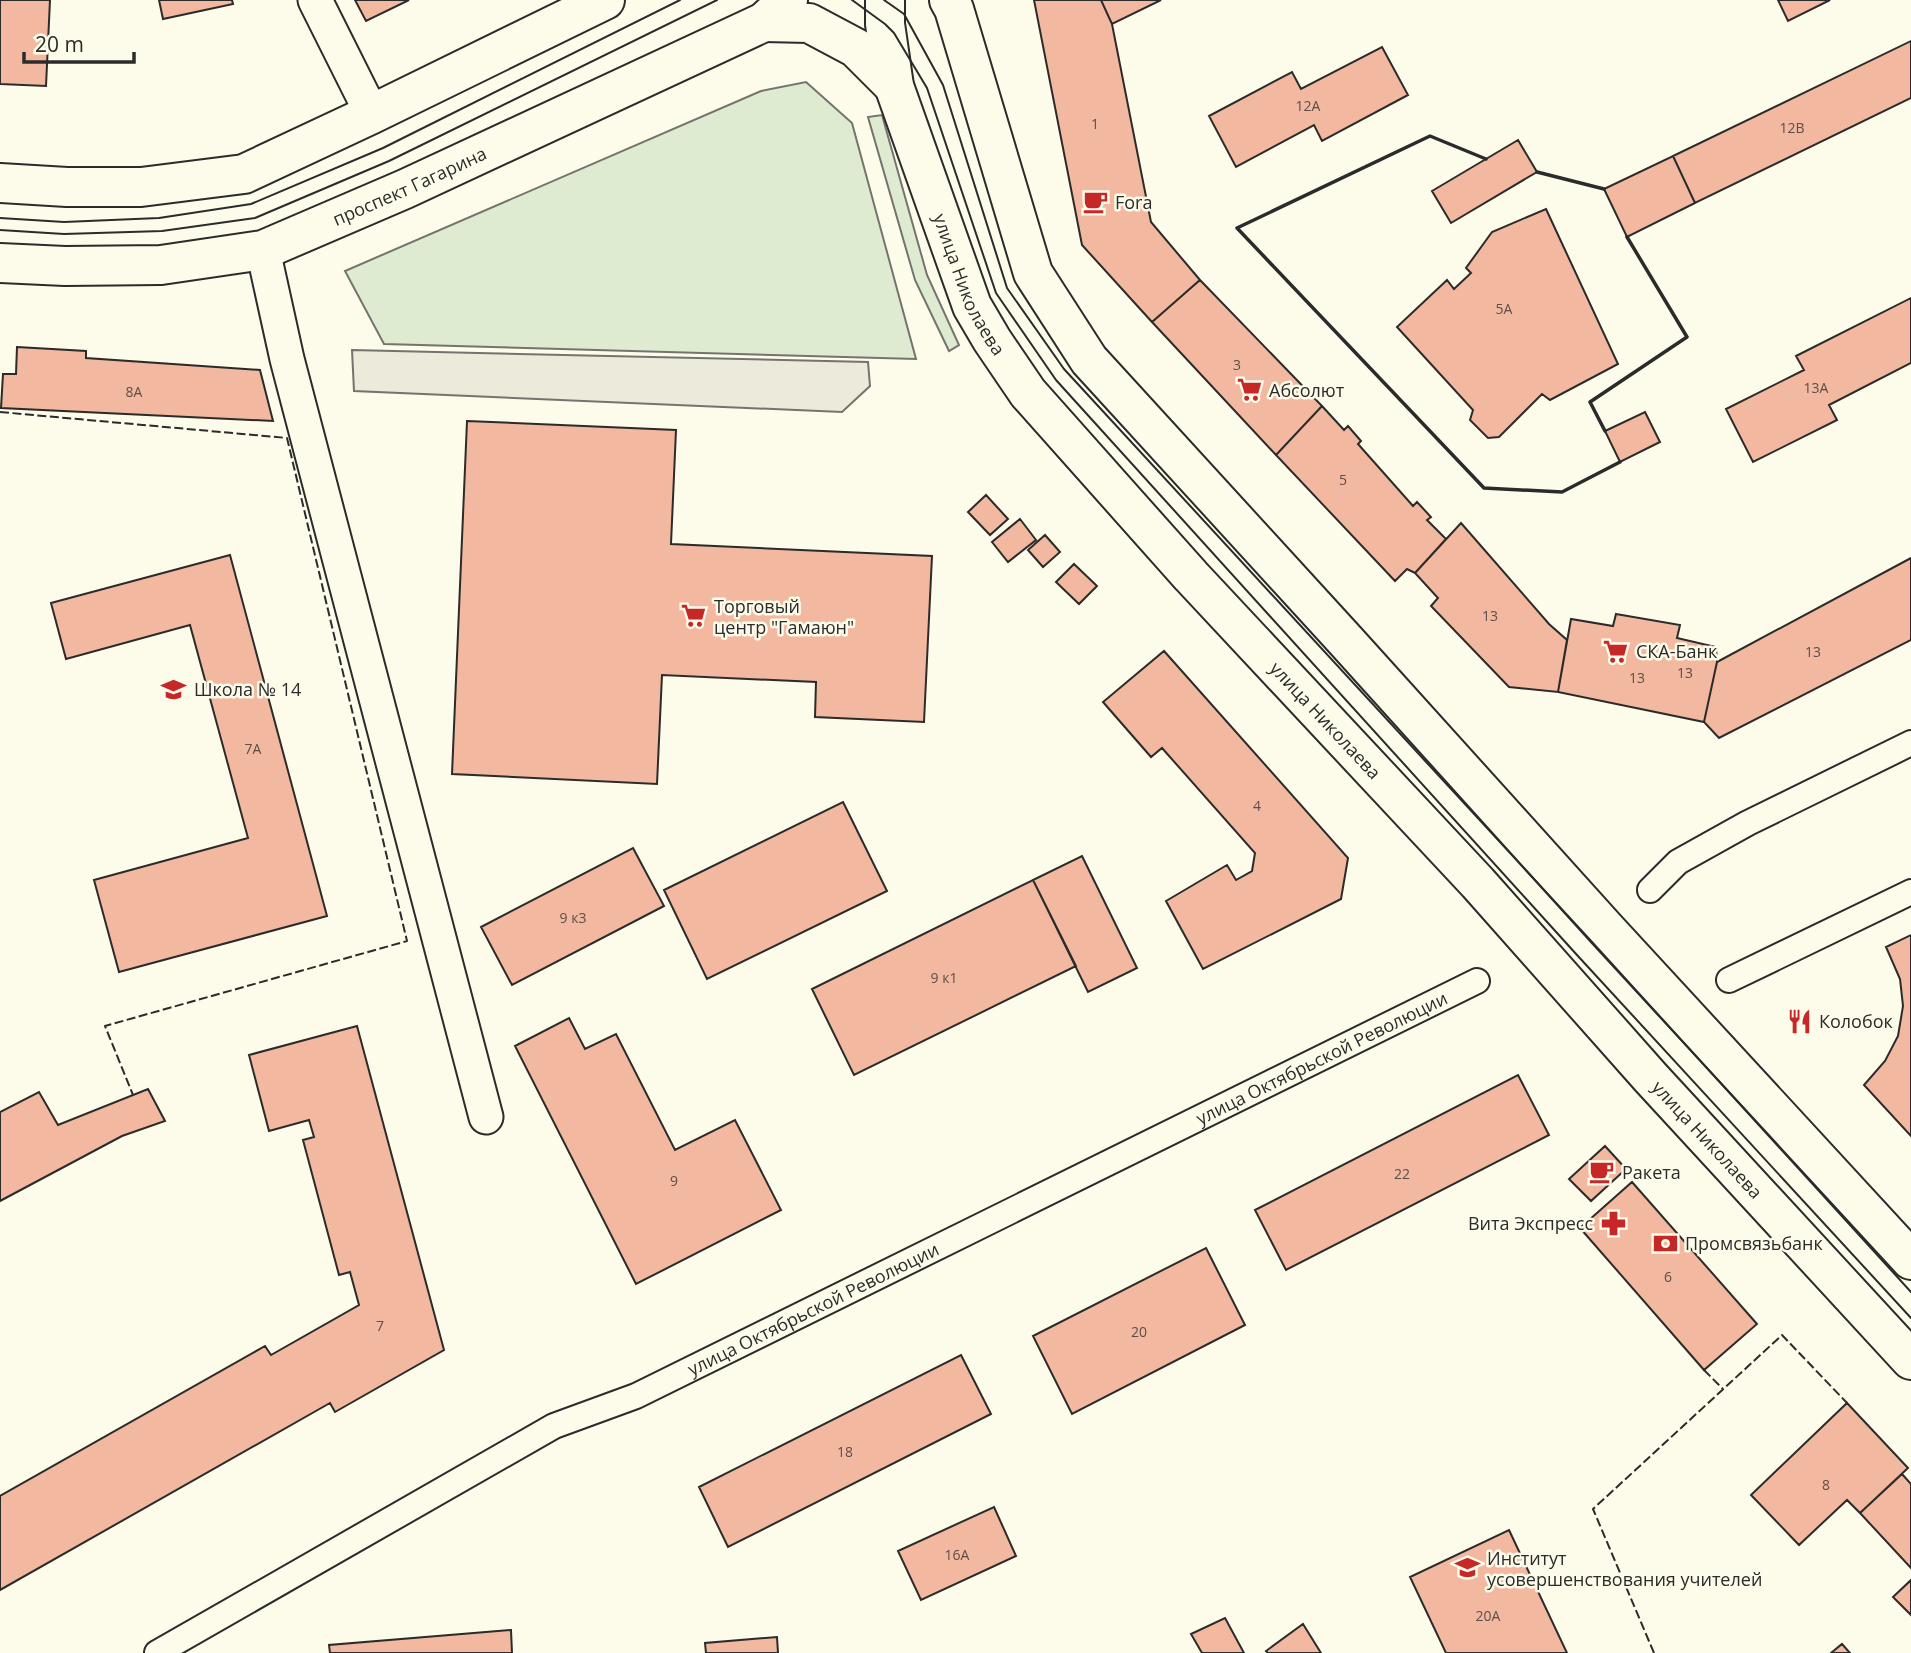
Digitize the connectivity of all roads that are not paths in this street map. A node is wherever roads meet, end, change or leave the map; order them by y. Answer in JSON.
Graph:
{"nodes":[{"id":1,"x":315,"y":0,"type":"edge"},
{"id":2,"x":605,"y":0,"type":"edge"},
{"id":3,"x":885,"y":0,"type":"edge"},
{"id":4,"x":949,"y":0,"type":"edge"},
{"id":5,"x":776,"y":11,"type":"edge"},
{"id":6,"x":894,"y":86,"type":"junction"},
{"id":7,"x":372,"y":114,"type":"junction"},
{"id":8,"x":0,"y":183,"type":"edge"},
{"id":9,"x":263,"y":250,"type":"junction"},
{"id":10,"x":0,"y":263,"type":"edge"},
{"id":11,"x":1911,"y":743,"type":"edge"},
{"id":12,"x":1650,"y":890,"type":"dead end"},
{"id":13,"x":1911,"y":892,"type":"edge"},
{"id":14,"x":1729,"y":980,"type":"dead end"},
{"id":15,"x":1477,"y":981,"type":"dead end"},
{"id":16,"x":486,"y":1116,"type":"dead end"},
{"id":17,"x":1911,"y":1260,"type":"edge"},
{"id":18,"x":1911,"y":1360,"type":"edge"},
{"id":19,"x":157,"y":1653,"type":"edge"}],
"edges":[{"from":1,"to":7,"type":"street"},
{"from":2,"to":7,"type":"main road"},
{"from":3,"to":6,"type":"main road","name":"улица Николаева"},
{"from":4,"to":17,"type":"main road"},
{"from":5,"to":6,"type":"main road"},
{"from":5,"to":9,"type":"main road","name":"проспект Гагарина"},
{"from":6,"to":18,"type":"main road","name":"улица Николаева"},
{"from":7,"to":8,"type":"main road"},
{"from":9,"to":10,"type":"main road","name":"проспект Гагарина"},
{"from":9,"to":16,"type":"street"},
{"from":11,"to":12,"type":"street"},
{"from":13,"to":14,"type":"street"},
{"from":15,"to":19,"type":"street","name":"улица Октябрьской Революции"}]}
